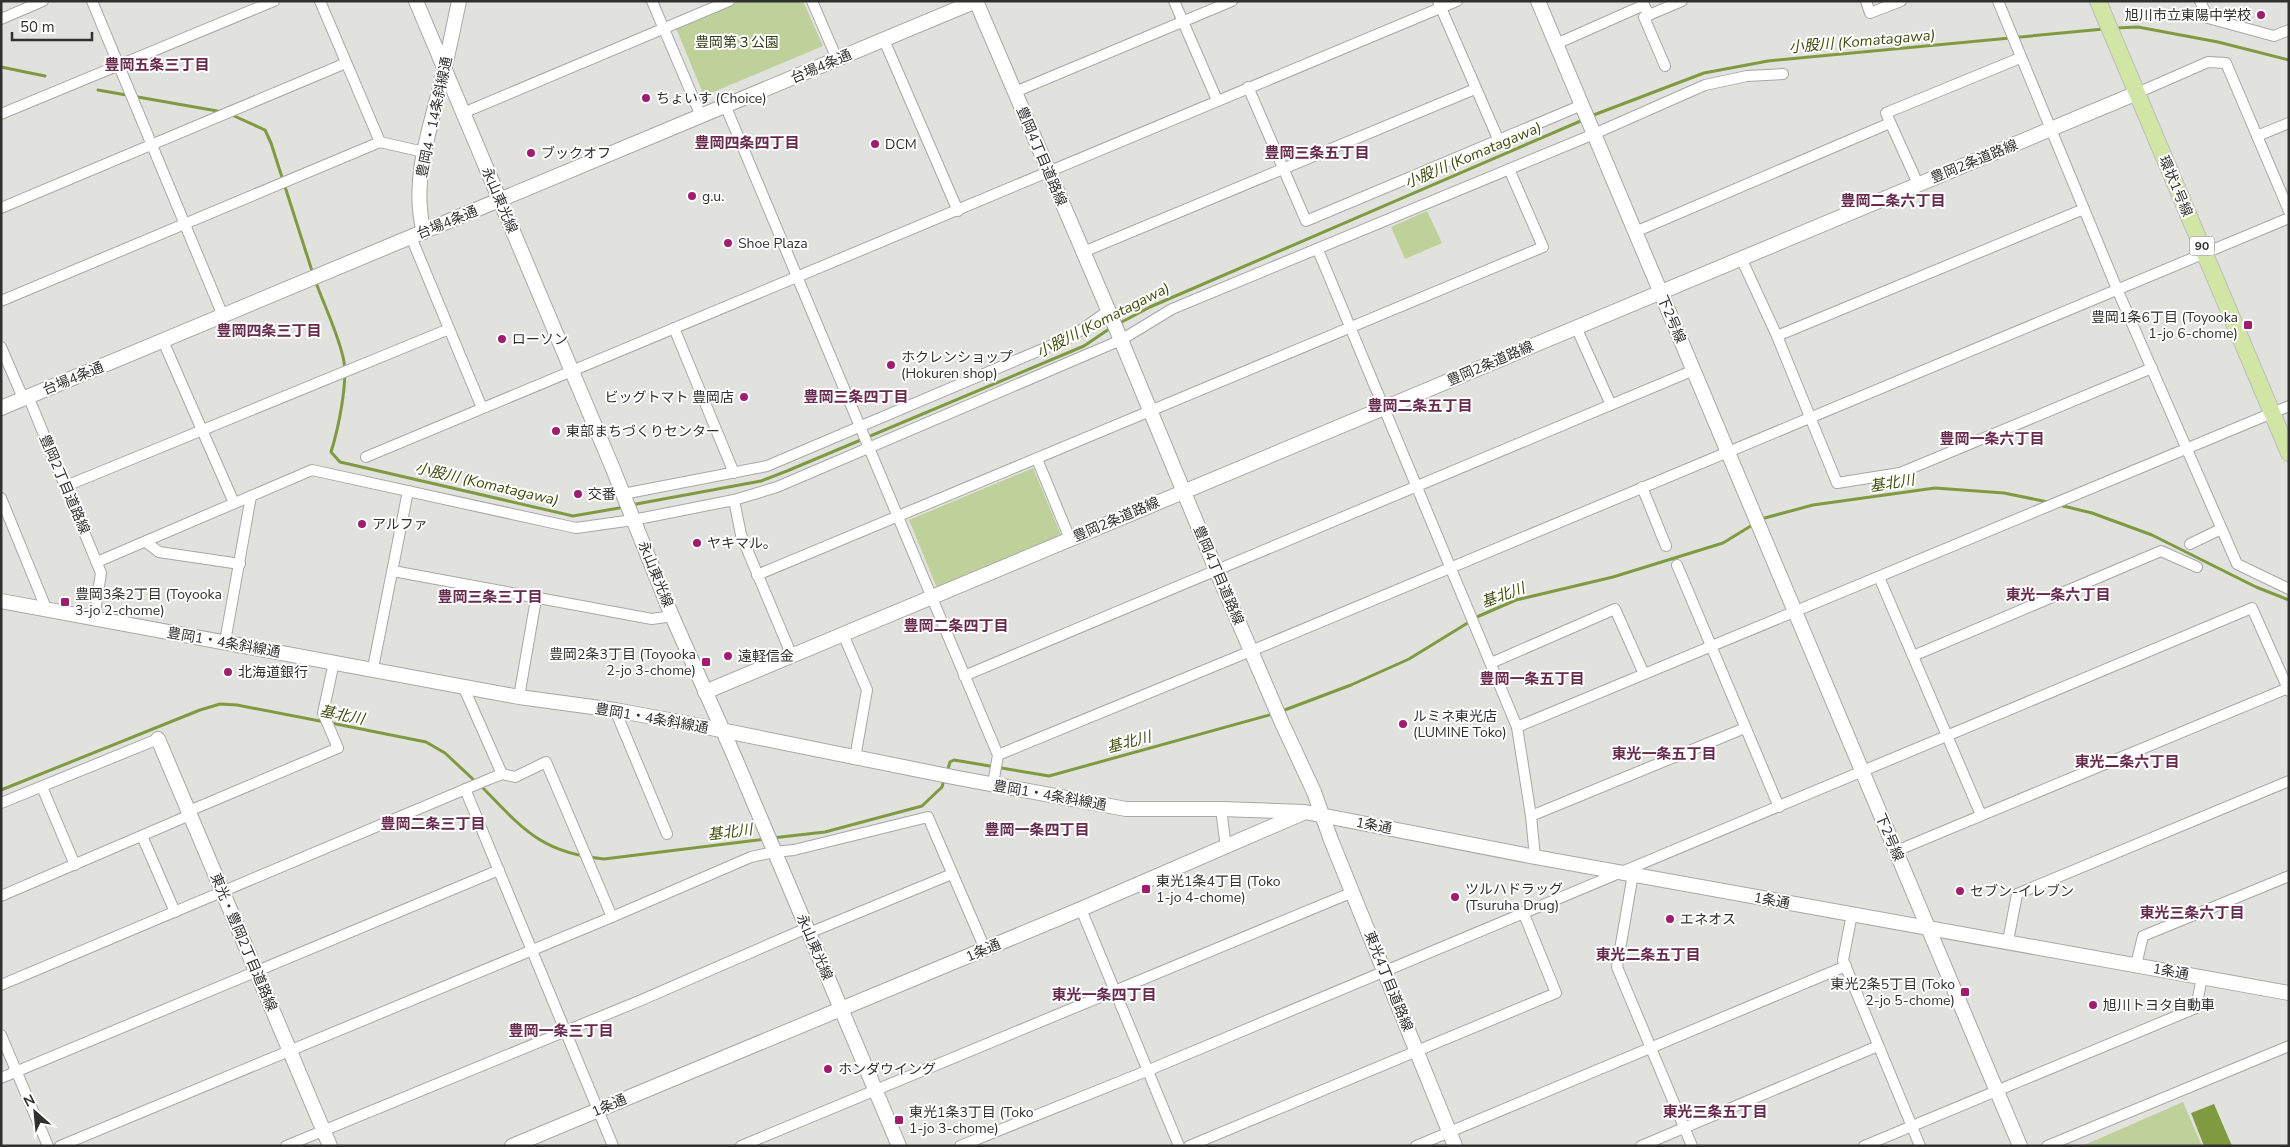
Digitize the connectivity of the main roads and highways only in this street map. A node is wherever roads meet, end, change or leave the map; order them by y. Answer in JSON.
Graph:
{"nodes":[{"id":1,"x":2098,"y":1,"type":"edge"},
{"id":2,"x":2289,"y":453,"type":"edge"}],
"edges":[{"from":1,"to":2,"type":"main road","name":"環状1号線","number":"90"}]}
